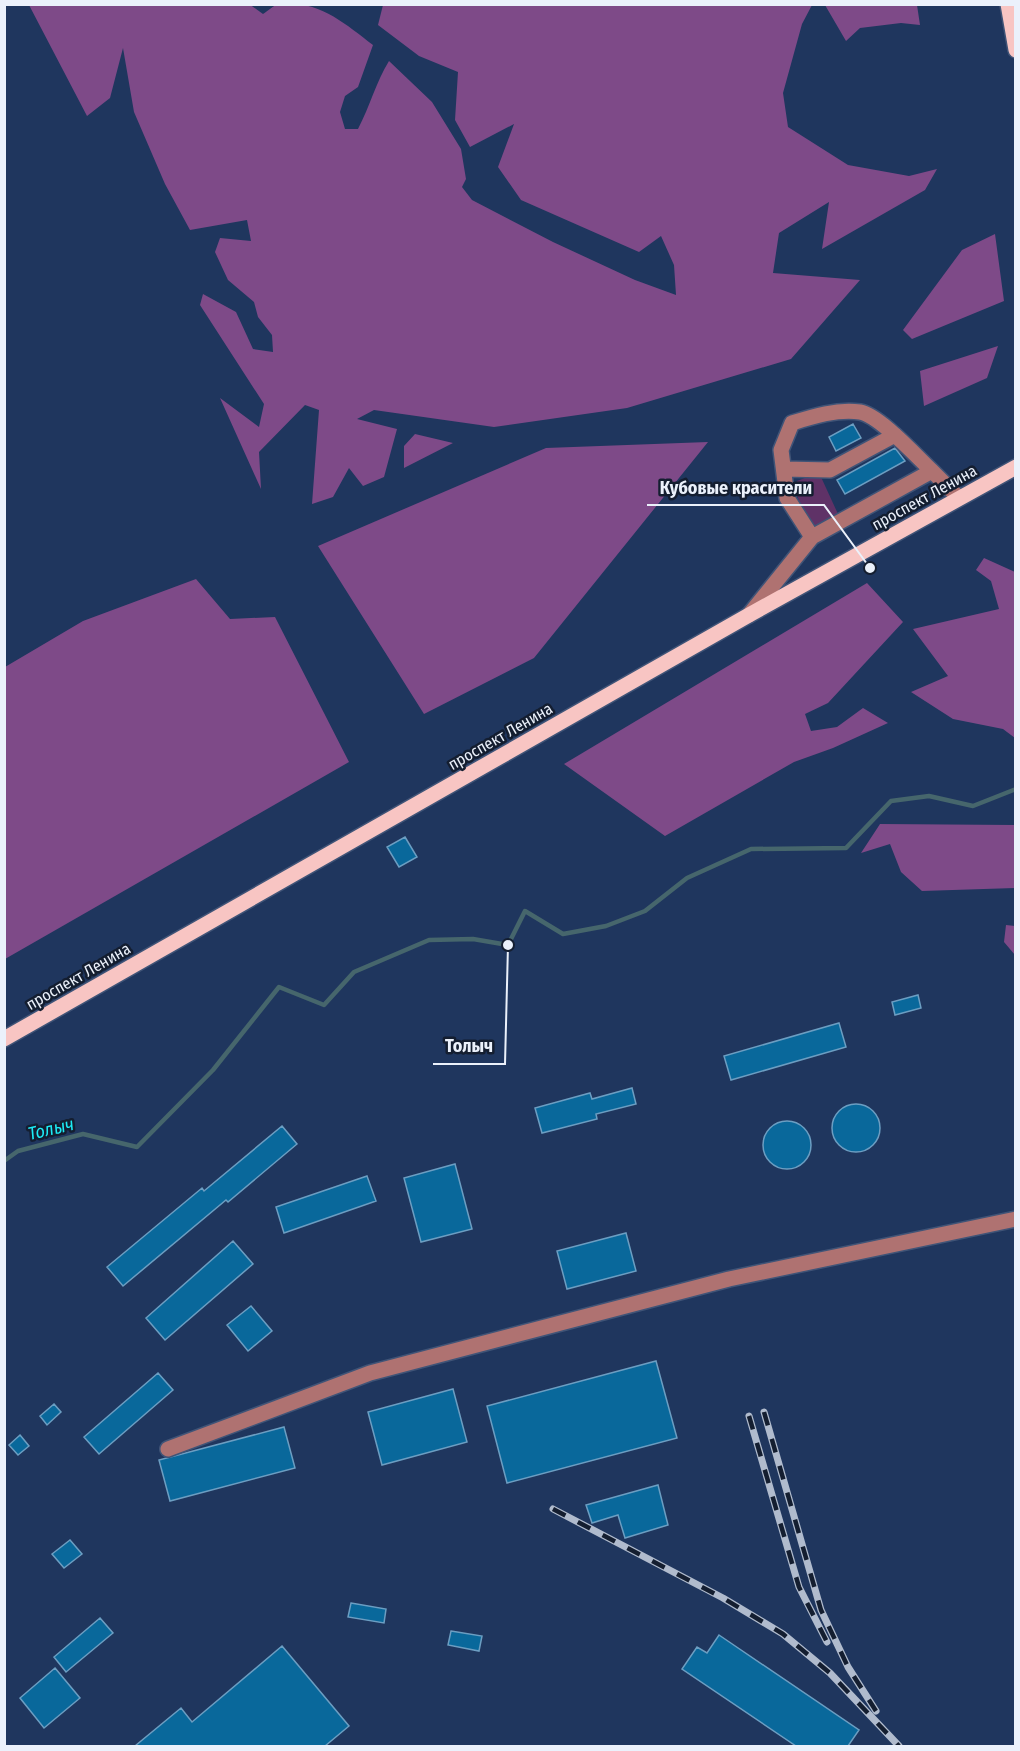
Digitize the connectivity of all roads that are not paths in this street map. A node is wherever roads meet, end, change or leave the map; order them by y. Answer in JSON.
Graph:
{"nodes":[{"id":1,"x":1008,"y":4,"type":"edge"},
{"id":2,"x":1016,"y":50,"type":"edge"},
{"id":3,"x":895,"y":435,"type":"junction"},
{"id":4,"x":1016,"y":467,"type":"edge"},
{"id":5,"x":784,"y":469,"type":"junction"},
{"id":6,"x":932,"y":471,"type":"junction"},
{"id":7,"x":959,"y":498,"type":"junction"},
{"id":8,"x":812,"y":537,"type":"junction"},
{"id":9,"x":749,"y":615,"type":"junction"},
{"id":10,"x":4,"y":1039,"type":"edge"},
{"id":11,"x":1016,"y":1219,"type":"edge"},
{"id":12,"x":168,"y":1449,"type":"dead end"}],
"edges":[{"from":1,"to":2,"type":"main road"},
{"from":3,"to":5,"type":"lane"},
{"from":3,"to":5,"type":"lane"},
{"from":3,"to":6,"type":"lane"},
{"from":4,"to":7,"type":"main road","name":"проспект Ленина"},
{"from":5,"to":8,"type":"lane"},
{"from":6,"to":7,"type":"lane"},
{"from":6,"to":8,"type":"lane"},
{"from":7,"to":9,"type":"main road","name":"проспект Ленина"},
{"from":8,"to":9,"type":"lane"},
{"from":9,"to":10,"type":"main road","name":"проспект Ленина"},
{"from":11,"to":12,"type":"lane"}]}
